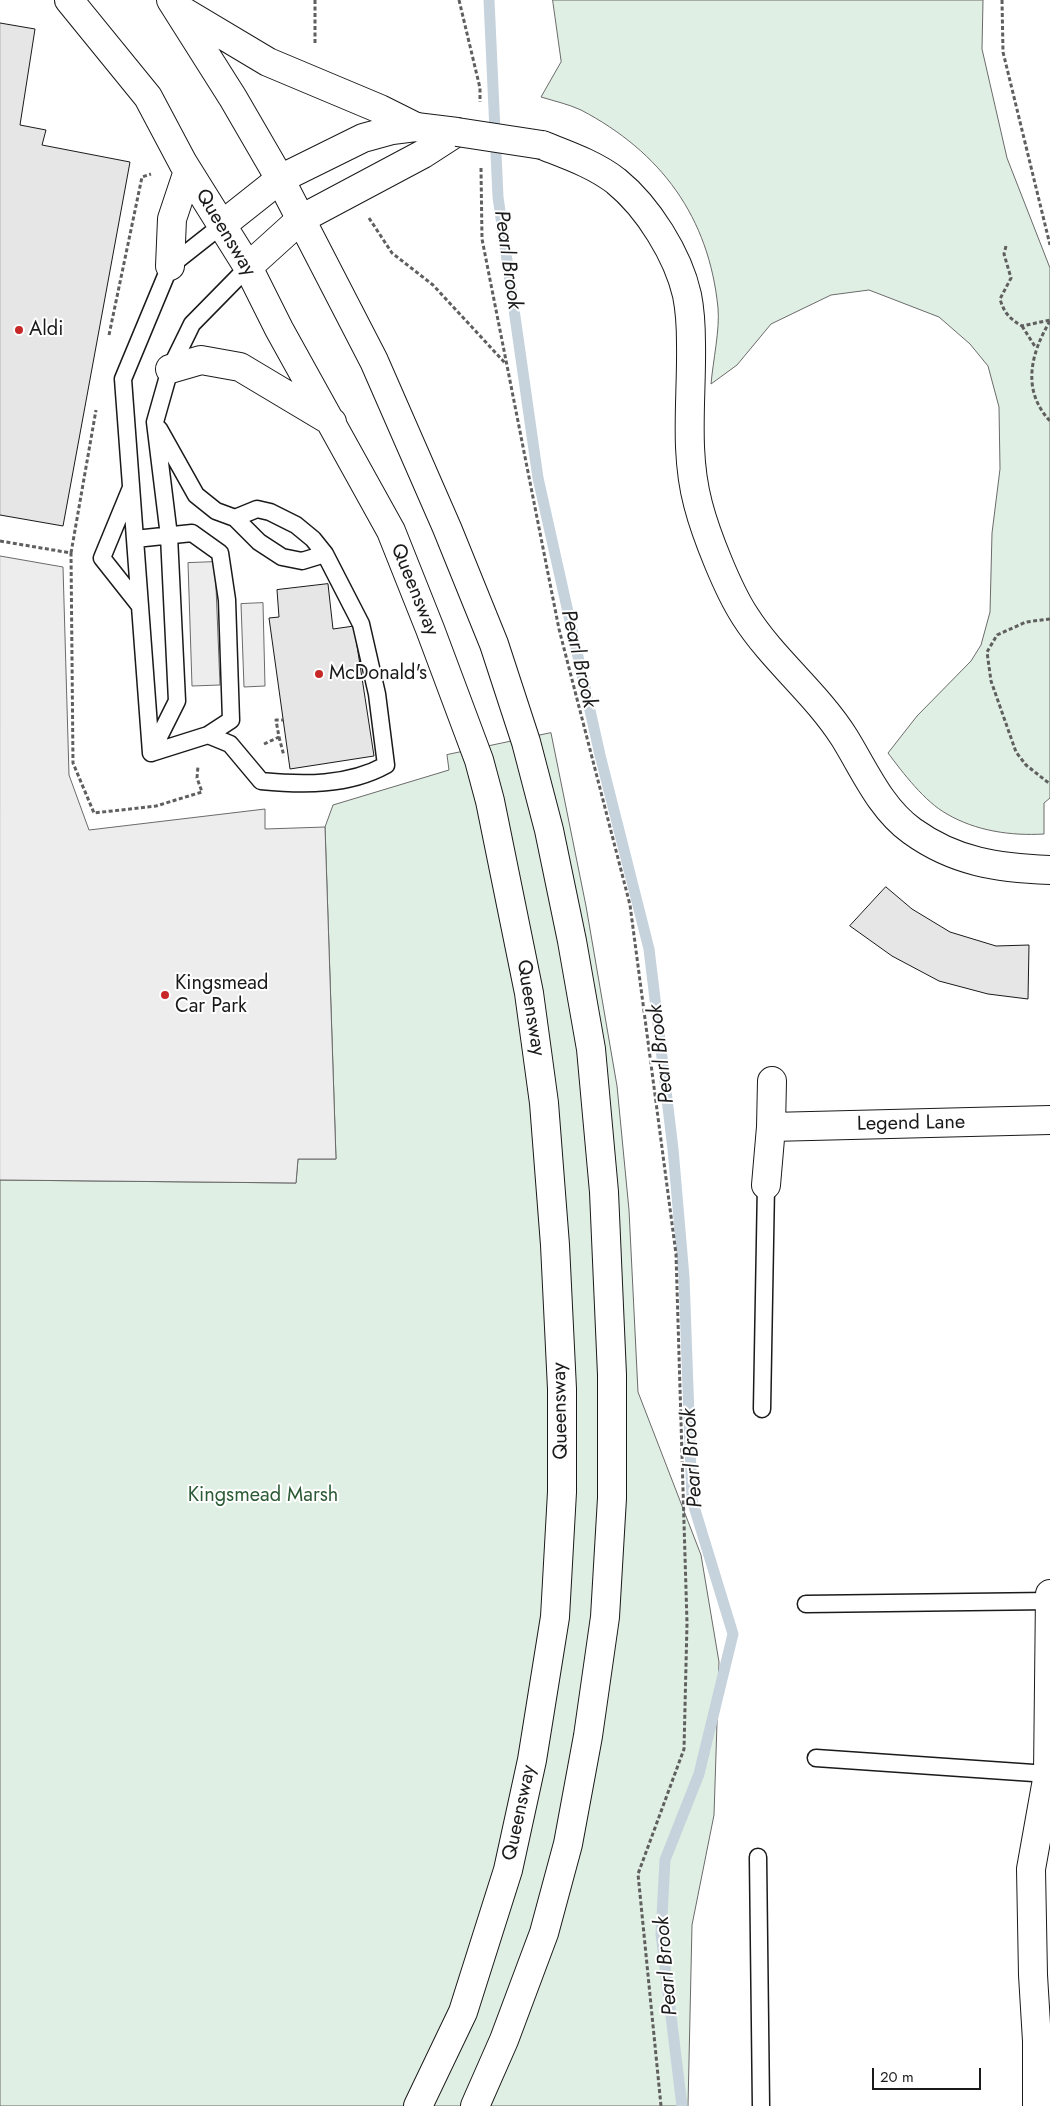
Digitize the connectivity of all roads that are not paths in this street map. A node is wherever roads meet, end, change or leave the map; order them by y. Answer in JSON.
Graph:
{"nodes":[{"id":1,"x":174,"y":4,"type":"edge"},
{"id":2,"x":71,"y":5,"type":"edge"},
{"id":3,"x":416,"y":127,"type":"junction"},
{"id":4,"x":457,"y":132,"type":"junction"},
{"id":5,"x":188,"y":170,"type":"junction"},
{"id":6,"x":280,"y":179,"type":"junction"},
{"id":7,"x":301,"y":219,"type":"junction"},
{"id":8,"x":222,"y":225,"type":"junction"},
{"id":9,"x":170,"y":266,"type":"junction"},
{"id":10,"x":248,"y":267,"type":"junction"},
{"id":11,"x":170,"y":369,"type":"junction"},
{"id":12,"x":155,"y":422,"type":"junction"},
{"id":13,"x":333,"y":423,"type":"junction"},
{"id":14,"x":131,"y":487,"type":"junction"},
{"id":15,"x":235,"y":518,"type":"junction"},
{"id":16,"x":169,"y":536,"type":"junction"},
{"id":17,"x":135,"y":539,"type":"junction"},
{"id":18,"x":325,"y":554,"type":"junction"},
{"id":19,"x":140,"y":606,"type":"junction"},
{"id":20,"x":208,"y":735,"type":"junction"},
{"id":21,"x":151,"y":753,"type":"junction"},
{"id":22,"x":1050,"y":870,"type":"edge"},
{"id":23,"x":772,"y":1081,"type":"dead end"},
{"id":24,"x":1050,"y":1120,"type":"edge"},
{"id":25,"x":771,"y":1127,"type":"junction"},
{"id":26,"x":766,"y":1185,"type":"joint"},
{"id":27,"x":762,"y":1409,"type":"dead end"},
{"id":28,"x":1050,"y":1594,"type":"edge"},
{"id":29,"x":1050,"y":1601,"type":"edge"},
{"id":30,"x":806,"y":1604,"type":"dead end"},
{"id":31,"x":816,"y":1758,"type":"dead end"},
{"id":32,"x":1048,"y":1774,"type":"junction"},
{"id":33,"x":758,"y":1857,"type":"dead end"},
{"id":34,"x":418,"y":2106,"type":"edge"},
{"id":35,"x":475,"y":2106,"type":"edge"},
{"id":36,"x":761,"y":2106,"type":"edge"},
{"id":37,"x":1037,"y":2106,"type":"edge"}],
"edges":[{"from":1,"to":3,"type":"main road"},
{"from":1,"to":6,"type":"main road"},
{"from":2,"to":5,"type":"main road","name":"Queensway"},
{"from":3,"to":4,"type":"main road"},
{"from":3,"to":6,"type":"main road"},
{"from":4,"to":7,"type":"main road"},
{"from":4,"to":22,"type":"main road","bridge":true},
{"from":5,"to":8,"type":"main road","name":"Queensway"},
{"from":5,"to":9,"type":"main road"},
{"from":6,"to":7,"type":"main road"},
{"from":6,"to":8,"type":"main road"},
{"from":7,"to":10,"type":"main road"},
{"from":7,"to":35,"type":"main road"},
{"from":8,"to":9,"type":"lane"},
{"from":8,"to":10,"type":"main road","name":"Queensway"},
{"from":9,"to":14,"type":"lane"},
{"from":10,"to":11,"type":"lane"},
{"from":10,"to":13,"type":"main road","name":"Queensway"},
{"from":11,"to":12,"type":"lane"},
{"from":11,"to":13,"type":"main road"},
{"from":12,"to":15,"type":"lane"},
{"from":12,"to":16,"type":"lane"},
{"from":13,"to":34,"type":"main road","name":"Queensway"},
{"from":14,"to":17,"type":"lane"},
{"from":14,"to":19,"type":"lane"},
{"from":15,"to":18,"type":"lane"},
{"from":15,"to":18,"type":"lane"},
{"from":16,"to":17,"type":"lane"},
{"from":16,"to":20,"type":"lane"},
{"from":16,"to":21,"type":"lane"},
{"from":17,"to":19,"type":"lane"},
{"from":18,"to":20,"type":"lane"},
{"from":19,"to":21,"type":"lane"},
{"from":20,"to":21,"type":"lane"},
{"from":23,"to":25,"type":"main road"},
{"from":24,"to":25,"type":"main road","name":"Legend Lane"},
{"from":25,"to":26,"type":"main road"},
{"from":26,"to":27,"type":"lane"},
{"from":28,"to":29,"type":"main road"},
{"from":29,"to":30,"type":"lane"},
{"from":29,"to":32,"type":"main road"},
{"from":31,"to":32,"type":"lane"},
{"from":32,"to":37,"type":"main road"},
{"from":33,"to":36,"type":"lane"}]}
